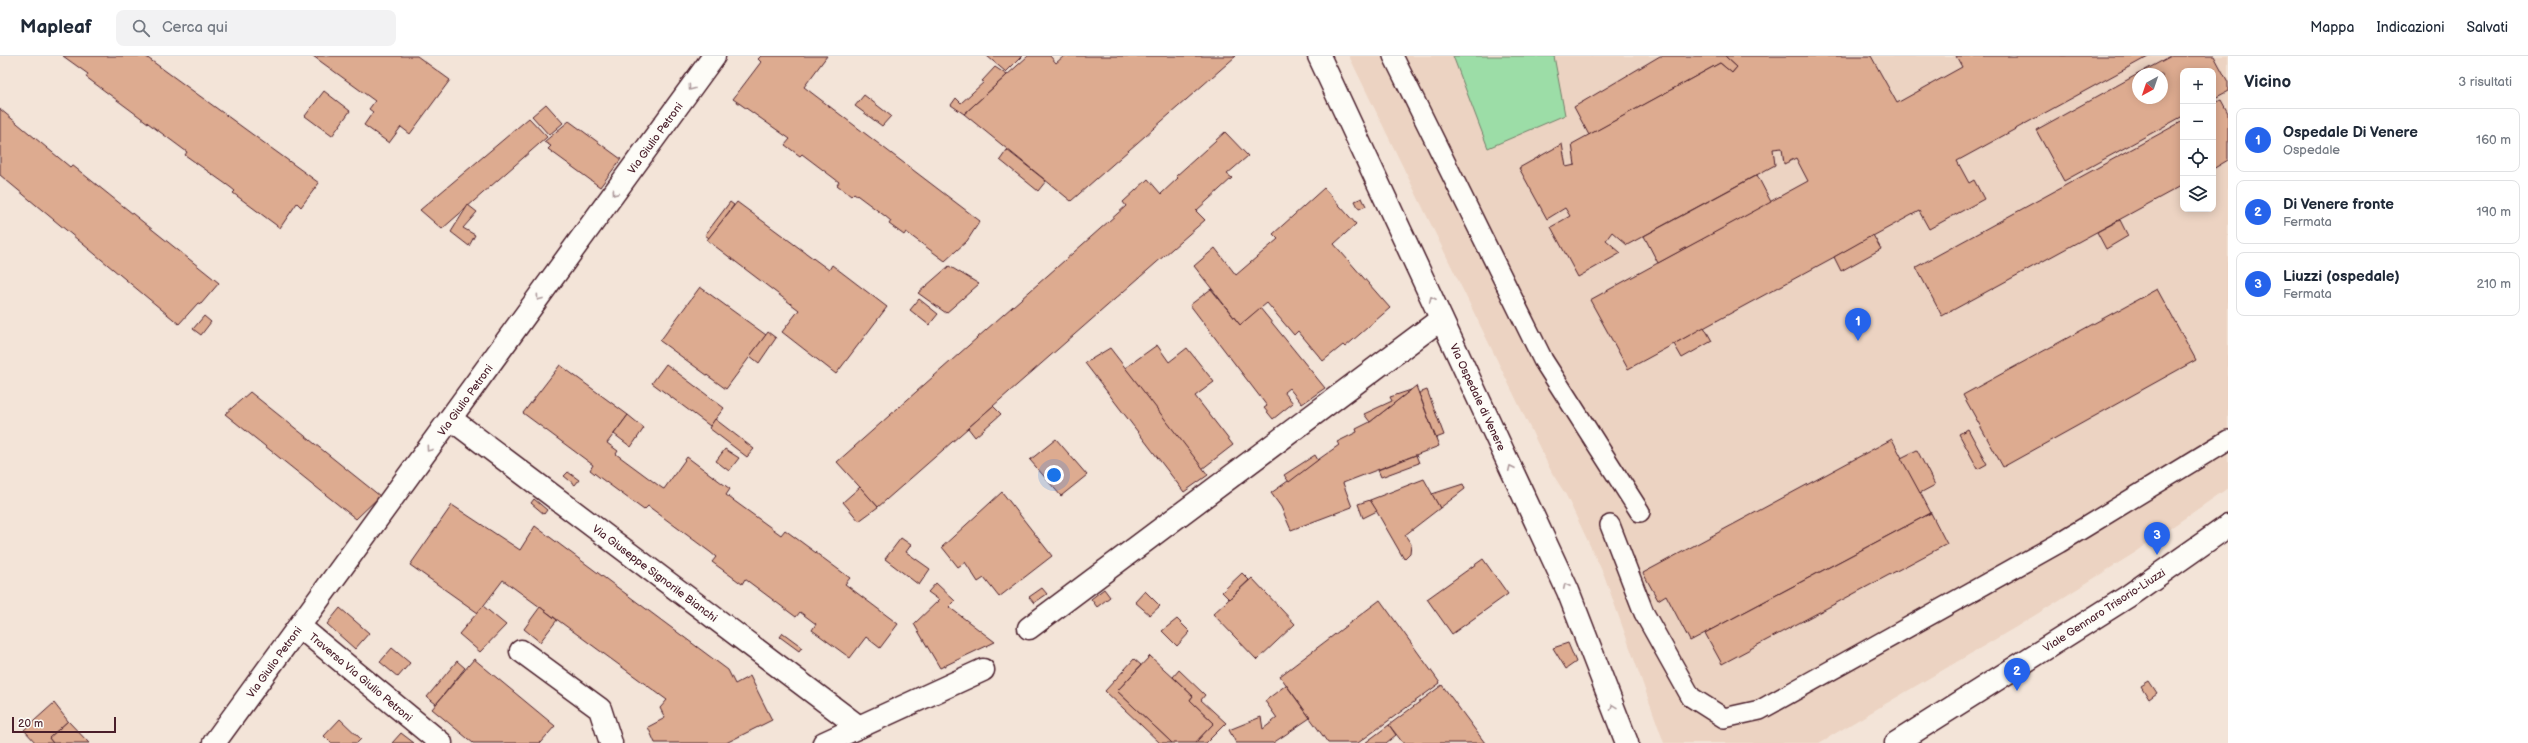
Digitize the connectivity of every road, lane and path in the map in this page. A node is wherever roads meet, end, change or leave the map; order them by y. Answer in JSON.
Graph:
{"nodes":[{"id":1,"x":714,"y":56,"type":"edge"},
{"id":2,"x":1319,"y":56,"type":"edge"},
{"id":3,"x":1393,"y":56,"type":"edge"},
{"id":4,"x":1441,"y":319,"type":"junction"},
{"id":5,"x":451,"y":419,"type":"junction"},
{"id":6,"x":2228,"y":440,"type":"edge"},
{"id":7,"x":1640,"y":512,"type":"dead end"},
{"id":8,"x":1610,"y":525,"type":"dead end"},
{"id":9,"x":2228,"y":526,"type":"edge"},
{"id":10,"x":300,"y":627,"type":"junction"},
{"id":11,"x":1029,"y":628,"type":"dead end"},
{"id":12,"x":521,"y":651,"type":"dead end"},
{"id":13,"x":983,"y":670,"type":"dead end"},
{"id":14,"x":858,"y":727,"type":"junction"},
{"id":15,"x":214,"y":743,"type":"edge"},
{"id":16,"x":440,"y":743,"type":"edge"},
{"id":17,"x":611,"y":743,"type":"edge"},
{"id":18,"x":824,"y":743,"type":"edge"},
{"id":19,"x":1627,"y":743,"type":"edge"},
{"id":20,"x":1896,"y":743,"type":"edge"}],
"edges":[{"from":1,"to":5,"type":"street","name":"Via Giulio Petroni","one_way":true},
{"from":4,"to":2,"type":"street","name":"Via Ospedale di Venere","one_way":true},
{"from":3,"to":7,"type":"lane"},
{"from":4,"to":11,"type":"street"},
{"from":19,"to":4,"type":"street","name":"Via Ospedale di Venere","one_way":true},
{"from":5,"to":10,"type":"street","name":"Via Giulio Petroni","one_way":true},
{"from":5,"to":14,"type":"street","name":"Via Giuseppe Signorile Bianchi"},
{"from":6,"to":8,"type":"lane"},
{"from":9,"to":20,"type":"street","name":"Viale Gennaro Trisorio-Liuzzi"},
{"from":10,"to":15,"type":"street","name":"Via Giulio Petroni"},
{"from":10,"to":16,"type":"street","name":"Traversa Via Giulio Petroni"},
{"from":12,"to":17,"type":"street"},
{"from":13,"to":14,"type":"street"},
{"from":14,"to":18,"type":"street"}]}
